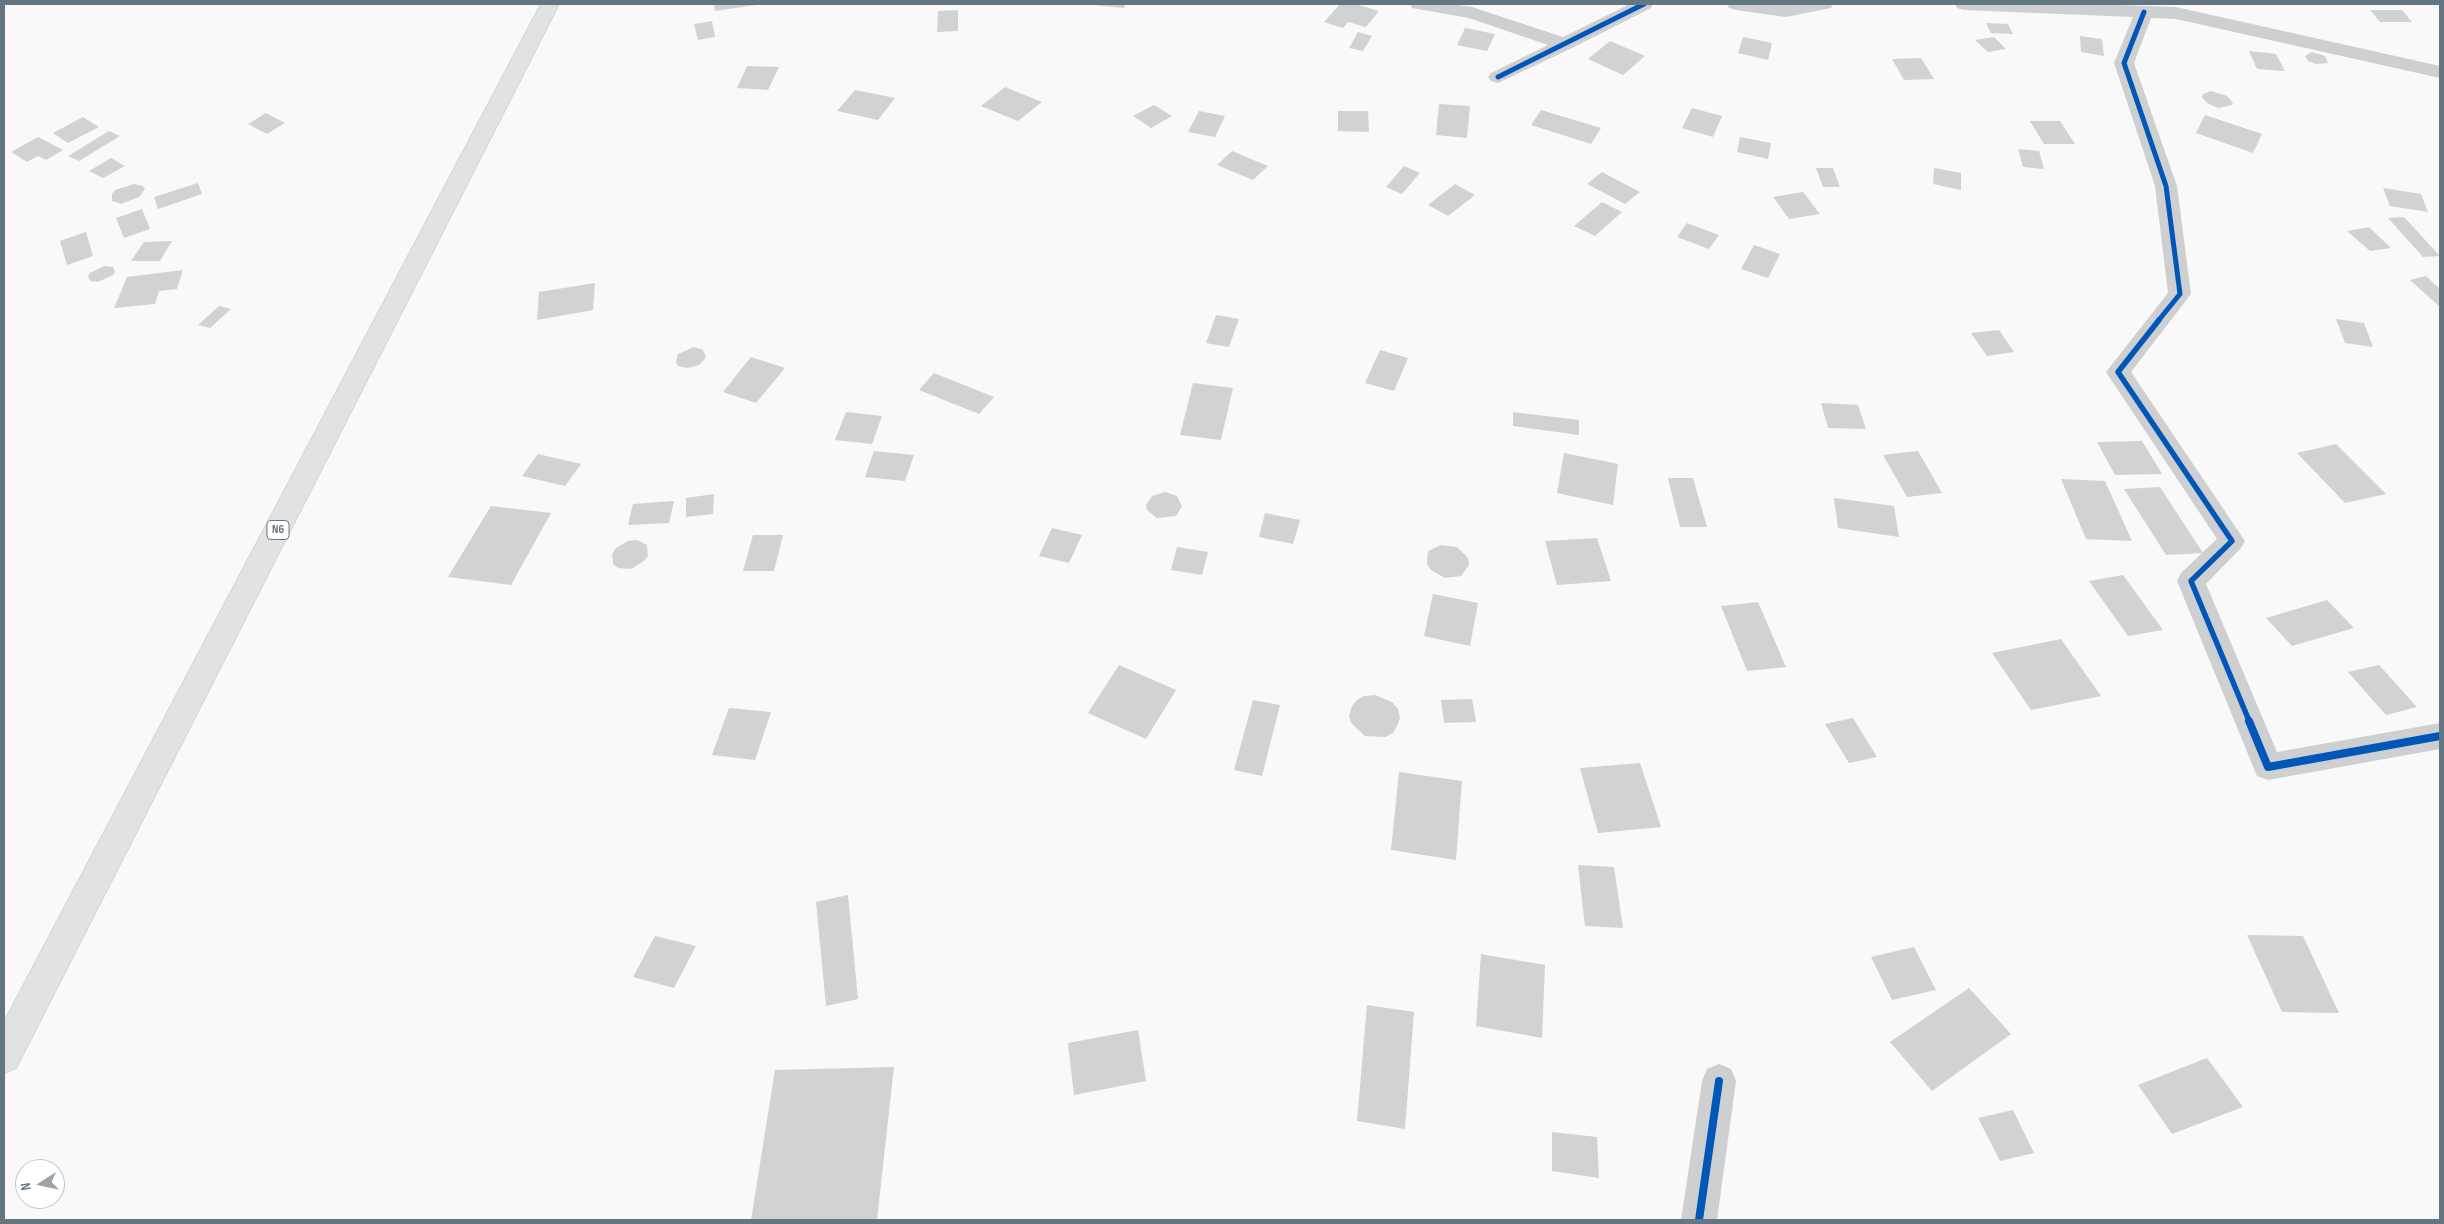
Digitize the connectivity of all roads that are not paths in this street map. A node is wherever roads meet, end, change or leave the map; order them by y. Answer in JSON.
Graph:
{"nodes":[{"id":1,"x":550,"y":4,"type":"edge"},
{"id":2,"x":1419,"y":4,"type":"edge"},
{"id":3,"x":1644,"y":4,"type":"edge"},
{"id":4,"x":1736,"y":4,"type":"edge"},
{"id":5,"x":1824,"y":4,"type":"edge"},
{"id":6,"x":1964,"y":4,"type":"edge"},
{"id":7,"x":2144,"y":12,"type":"junction"},
{"id":8,"x":1565,"y":44,"type":"junction"},
{"id":9,"x":2440,"y":72,"type":"edge"},
{"id":10,"x":1498,"y":77,"type":"dead end"},
{"id":11,"x":2440,"y":736,"type":"edge"},
{"id":12,"x":4,"y":1056,"type":"edge"},
{"id":13,"x":1719,"y":1081,"type":"dead end"},
{"id":14,"x":1700,"y":1220,"type":"edge"}],
"edges":[{"from":1,"to":12,"type":"highway","number":"N6"},
{"from":2,"to":8,"type":"street"},
{"from":3,"to":8,"type":"street"},
{"from":4,"to":5,"type":"street"},
{"from":6,"to":7,"type":"street"},
{"from":7,"to":9,"type":"street"},
{"from":7,"to":11,"type":"street"},
{"from":8,"to":10,"type":"street"},
{"from":13,"to":14,"type":"street"}]}
